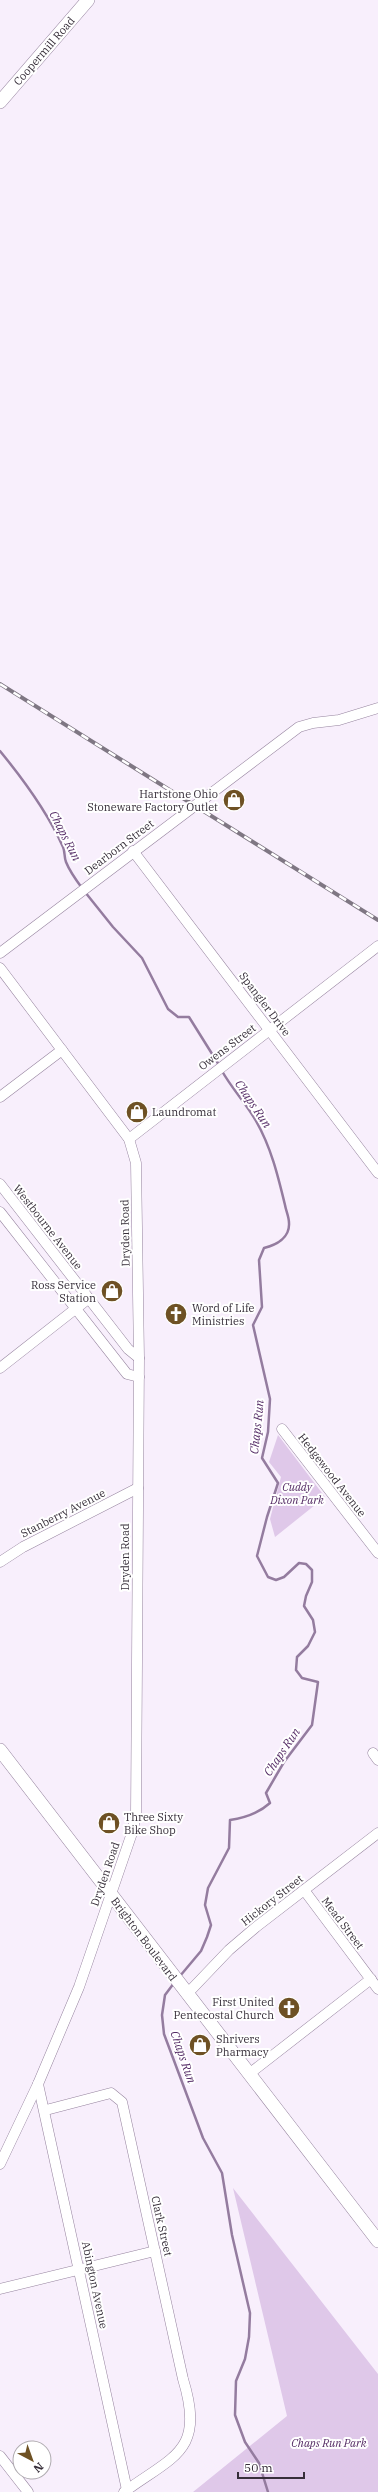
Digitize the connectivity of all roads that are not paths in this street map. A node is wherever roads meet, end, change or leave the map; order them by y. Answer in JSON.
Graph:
{"nodes":[{"id":1,"x":88,"y":0,"type":"edge"},
{"id":2,"x":0,"y":102,"type":"edge"},
{"id":3,"x":378,"y":708,"type":"edge"},
{"id":4,"x":133,"y":851,"type":"junction"},
{"id":5,"x":376,"y":951,"type":"edge"},
{"id":6,"x":0,"y":953,"type":"edge"},
{"id":7,"x":0,"y":968,"type":"edge"},
{"id":8,"x":270,"y":1030,"type":"junction"},
{"id":9,"x":62,"y":1050,"type":"junction"},
{"id":10,"x":0,"y":1097,"type":"edge"},
{"id":11,"x":129,"y":1139,"type":"junction"},
{"id":12,"x":378,"y":1173,"type":"edge"},
{"id":13,"x":0,"y":1184,"type":"edge"},
{"id":14,"x":0,"y":1212,"type":"edge"},
{"id":15,"x":88,"y":1298,"type":"junction"},
{"id":16,"x":75,"y":1309,"type":"junction"},
{"id":17,"x":139,"y":1358,"type":"junction"},
{"id":18,"x":0,"y":1368,"type":"edge"},
{"id":19,"x":139,"y":1377,"type":"junction"},
{"id":20,"x":282,"y":1429,"type":"dead end"},
{"id":21,"x":138,"y":1488,"type":"junction"},
{"id":22,"x":378,"y":1553,"type":"edge"},
{"id":23,"x":0,"y":1562,"type":"edge"},
{"id":24,"x":0,"y":1750,"type":"edge"},
{"id":25,"x":378,"y":1834,"type":"edge"},
{"id":26,"x":304,"y":1890,"type":"junction"},
{"id":27,"x":111,"y":1895,"type":"junction"},
{"id":28,"x":371,"y":1979,"type":"junction"},
{"id":29,"x":378,"y":1988,"type":"edge"},
{"id":30,"x":184,"y":1991,"type":"junction"},
{"id":31,"x":249,"y":2074,"type":"junction"},
{"id":32,"x":38,"y":2084,"type":"junction"},
{"id":33,"x":46,"y":2110,"type":"junction"},
{"id":34,"x":0,"y":2164,"type":"edge"},
{"id":35,"x":378,"y":2241,"type":"edge"},
{"id":36,"x":155,"y":2251,"type":"junction"},
{"id":37,"x":79,"y":2270,"type":"junction"},
{"id":38,"x":0,"y":2290,"type":"edge"},
{"id":39,"x":0,"y":2456,"type":"edge"},
{"id":40,"x":126,"y":2491,"type":"edge"},
{"id":41,"x":28,"y":2492,"type":"edge"}],
"edges":[{"from":1,"to":2,"type":"street","name":"Coopermill Road"},
{"from":3,"to":4,"type":"street","name":"Dearborn Street"},
{"from":4,"to":6,"type":"street","name":"Dearborn Street"},
{"from":4,"to":8,"type":"street","name":"Spangler Drive"},
{"from":5,"to":8,"type":"street","name":"Owens Street"},
{"from":7,"to":9,"type":"street","name":"Dryden Road"},
{"from":8,"to":11,"type":"street","name":"Owens Street"},
{"from":8,"to":12,"type":"street","name":"Spangler Drive"},
{"from":9,"to":10,"type":"street"},
{"from":9,"to":11,"type":"street","name":"Dryden Road"},
{"from":11,"to":17,"type":"street","name":"Dryden Road"},
{"from":13,"to":15,"type":"street","name":"Westbourne Avenue"},
{"from":14,"to":16,"type":"street"},
{"from":15,"to":16,"type":"street"},
{"from":15,"to":17,"type":"street","name":"Westbourne Avenue"},
{"from":16,"to":18,"type":"street"},
{"from":16,"to":19,"type":"street"},
{"from":17,"to":19,"type":"street","name":"Dryden Road"},
{"from":19,"to":21,"type":"street","name":"Dryden Road"},
{"from":20,"to":22,"type":"street","name":"Hedgewood Avenue"},
{"from":21,"to":23,"type":"street","name":"Stanberry Avenue"},
{"from":21,"to":27,"type":"street","name":"Dryden Road"},
{"from":24,"to":27,"type":"street","name":"Brighton Boulevard"},
{"from":25,"to":26,"type":"street","name":"Hickory Street"},
{"from":26,"to":28,"type":"street","name":"Mead Street"},
{"from":26,"to":30,"type":"street","name":"Hickory Street"},
{"from":27,"to":30,"type":"street","name":"Brighton Boulevard"},
{"from":27,"to":32,"type":"street","name":"Dryden Road"},
{"from":28,"to":29,"type":"street","name":"Mead Street"},
{"from":28,"to":31,"type":"street"},
{"from":30,"to":31,"type":"street","name":"Brighton Boulevard"},
{"from":31,"to":35,"type":"street","name":"Brighton Boulevard"},
{"from":32,"to":33,"type":"street","name":"Abington Avenue"},
{"from":32,"to":34,"type":"street","name":"Dryden Road"},
{"from":33,"to":36,"type":"street","name":"Clark Street"},
{"from":33,"to":37,"type":"street","name":"Abington Avenue"},
{"from":36,"to":37,"type":"street"},
{"from":36,"to":40,"type":"street","name":"Clark Street"},
{"from":37,"to":38,"type":"street"},
{"from":37,"to":40,"type":"street","name":"Abington Avenue"},
{"from":39,"to":41,"type":"street"}]}
